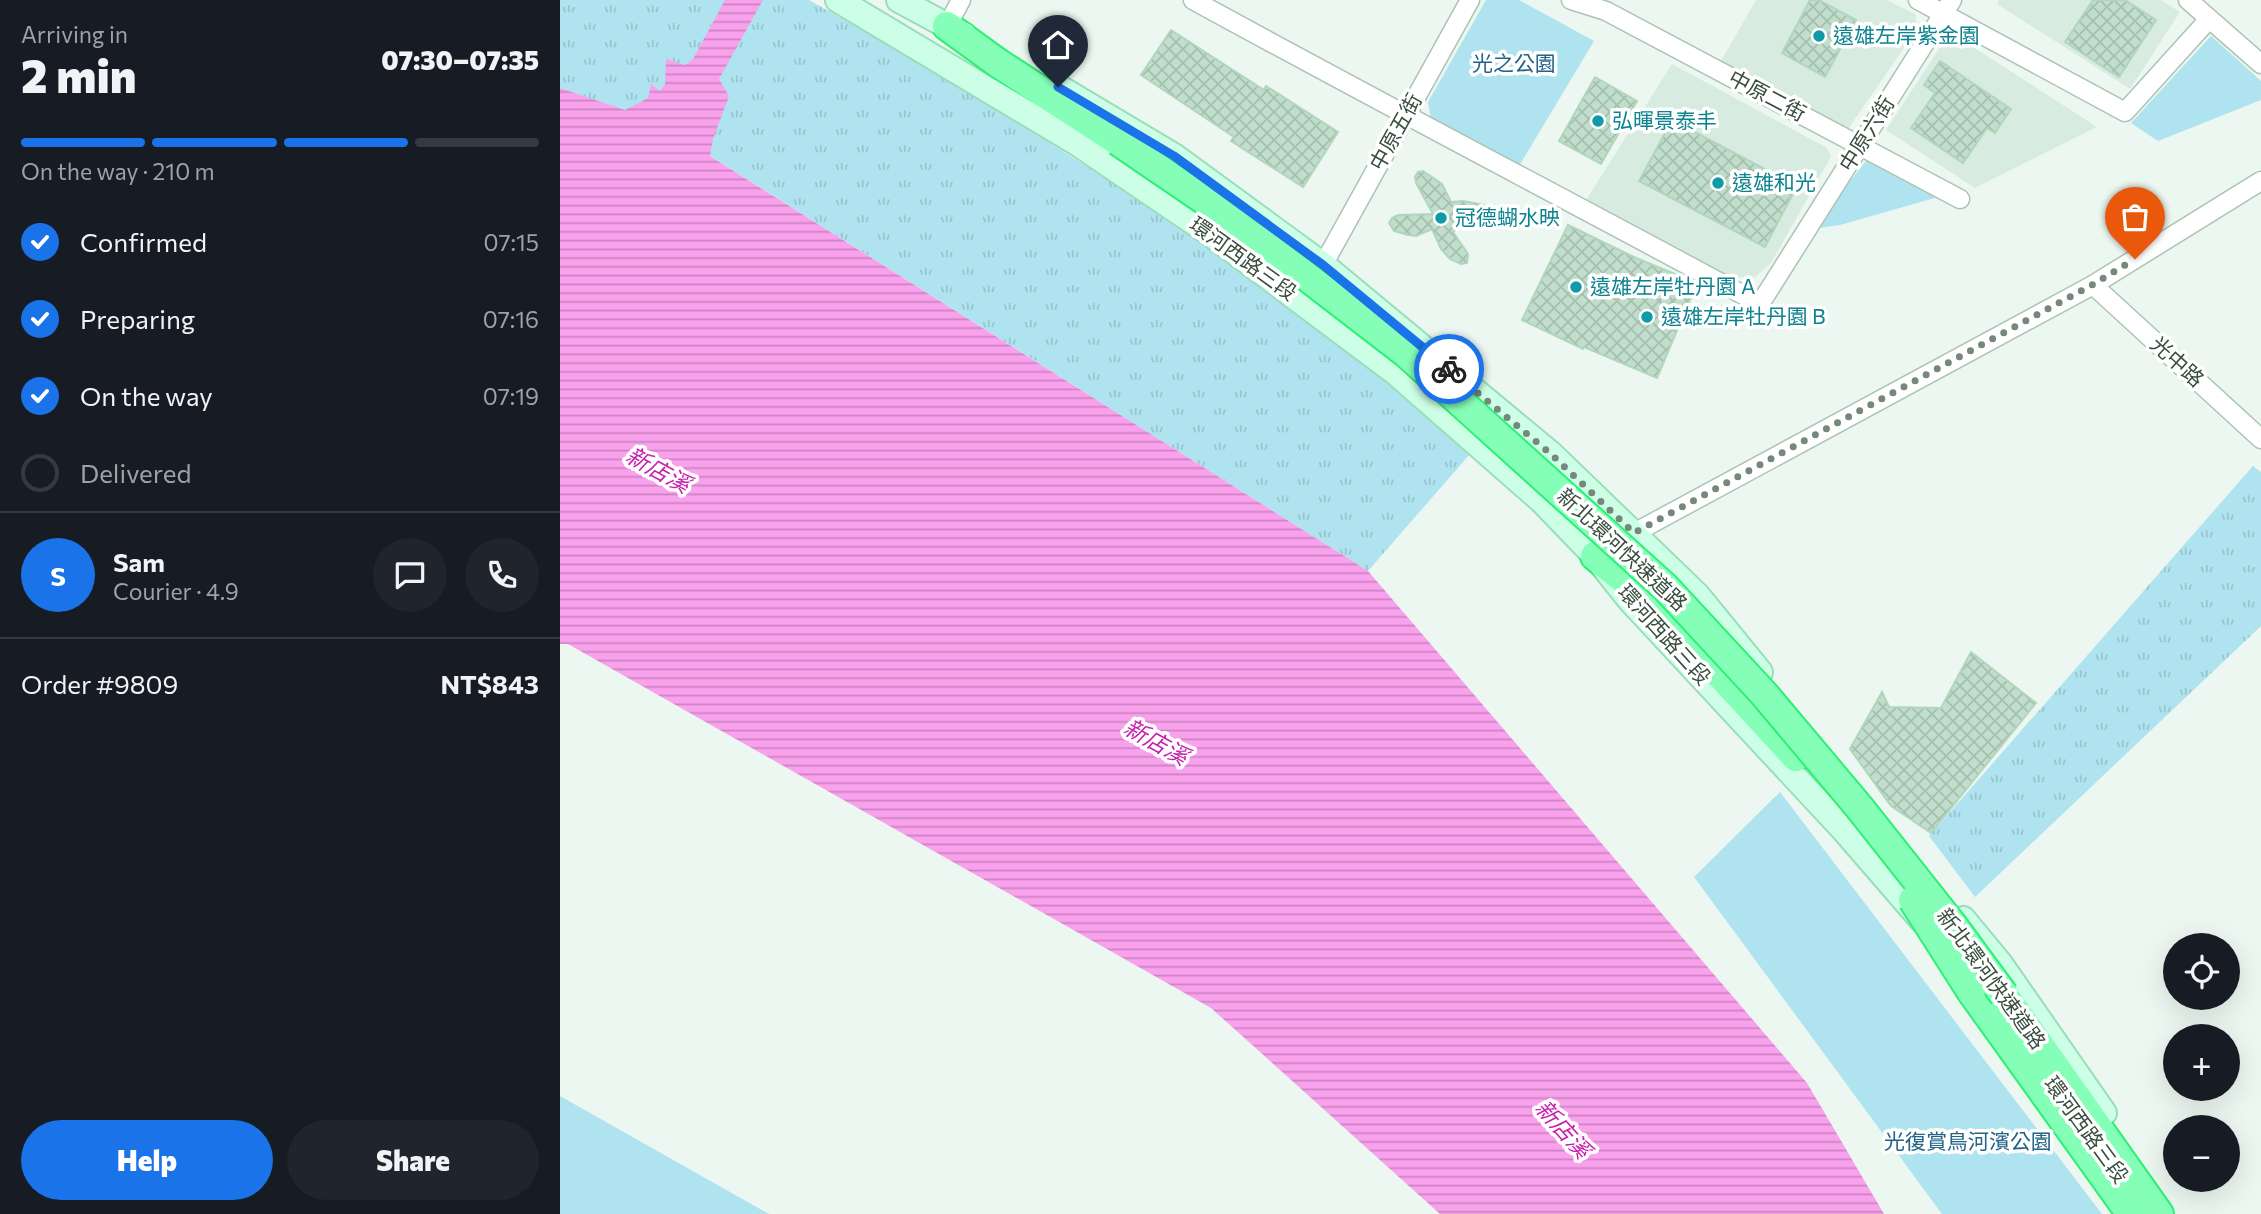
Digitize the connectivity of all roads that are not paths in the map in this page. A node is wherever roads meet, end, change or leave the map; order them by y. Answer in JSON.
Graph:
{"nodes":[{"id":1,"x":838,"y":0,"type":"edge"},
{"id":2,"x":899,"y":0,"type":"edge"},
{"id":3,"x":961,"y":0,"type":"edge"},
{"id":4,"x":1193,"y":0,"type":"edge"},
{"id":5,"x":1471,"y":0,"type":"edge"},
{"id":6,"x":1571,"y":0,"type":"edge"},
{"id":7,"x":1918,"y":0,"type":"edge"},
{"id":8,"x":2188,"y":0,"type":"edge"},
{"id":9,"x":1948,"y":7,"type":"edge"},
{"id":10,"x":2209,"y":19,"type":"junction"},
{"id":11,"x":947,"y":26,"type":"junction"},
{"id":12,"x":2261,"y":64,"type":"edge"},
{"id":13,"x":1405,"y":116,"type":"junction"},
{"id":14,"x":1860,"y":145,"type":"junction"},
{"id":15,"x":2261,"y":181,"type":"edge"},
{"id":16,"x":1960,"y":199,"type":"dead end"},
{"id":17,"x":1323,"y":265,"type":"junction"},
{"id":18,"x":2092,"y":285,"type":"junction"},
{"id":19,"x":2261,"y":438,"type":"edge"},
{"id":20,"x":1634,"y":533,"type":"junction"},
{"id":21,"x":1595,"y":556,"type":"junction"},
{"id":22,"x":2131,"y":1214,"type":"edge"},
{"id":23,"x":2146,"y":1214,"type":"edge"},
{"id":24,"x":2159,"y":1214,"type":"edge"},
{"id":25,"x":2175,"y":1214,"type":"edge"}],
"edges":[{"from":1,"to":21,"type":"main road","name":"環河西路三段"},
{"from":2,"to":11,"type":"main road","name":"環河西路三段"},
{"from":3,"to":11,"type":"street"},
{"from":4,"to":13,"type":"street"},
{"from":5,"to":13,"type":"street","name":"中原五街"},
{"from":6,"to":14,"type":"street","name":"中原二街"},
{"from":7,"to":9,"type":"street"},
{"from":8,"to":10,"type":"street"},
{"from":9,"to":10,"type":"street"},
{"from":9,"to":14,"type":"street","name":"中原六街"},
{"from":10,"to":12,"type":"street"},
{"from":11,"to":17,"type":"main road","name":"環河西路三段"},
{"from":11,"to":24,"type":"highway","name":"新北環河快速道路","bridge":true},
{"from":13,"to":14,"type":"street","name":"中原六街"},
{"from":13,"to":17,"type":"street","name":"中原五街"},
{"from":14,"to":16,"type":"street","name":"中原二街"},
{"from":15,"to":18,"type":"street"},
{"from":17,"to":20,"type":"main road","name":"環河西路三段"},
{"from":18,"to":19,"type":"street","name":"光中路"},
{"from":18,"to":20,"type":"street"},
{"from":20,"to":21,"type":"street"},
{"from":20,"to":25,"type":"main road","name":"環河西路三段"},
{"from":21,"to":22,"type":"highway","name":"新北環河快速道路","bridge":true},
{"from":21,"to":23,"type":"main road","name":"環河西路三段"}]}
